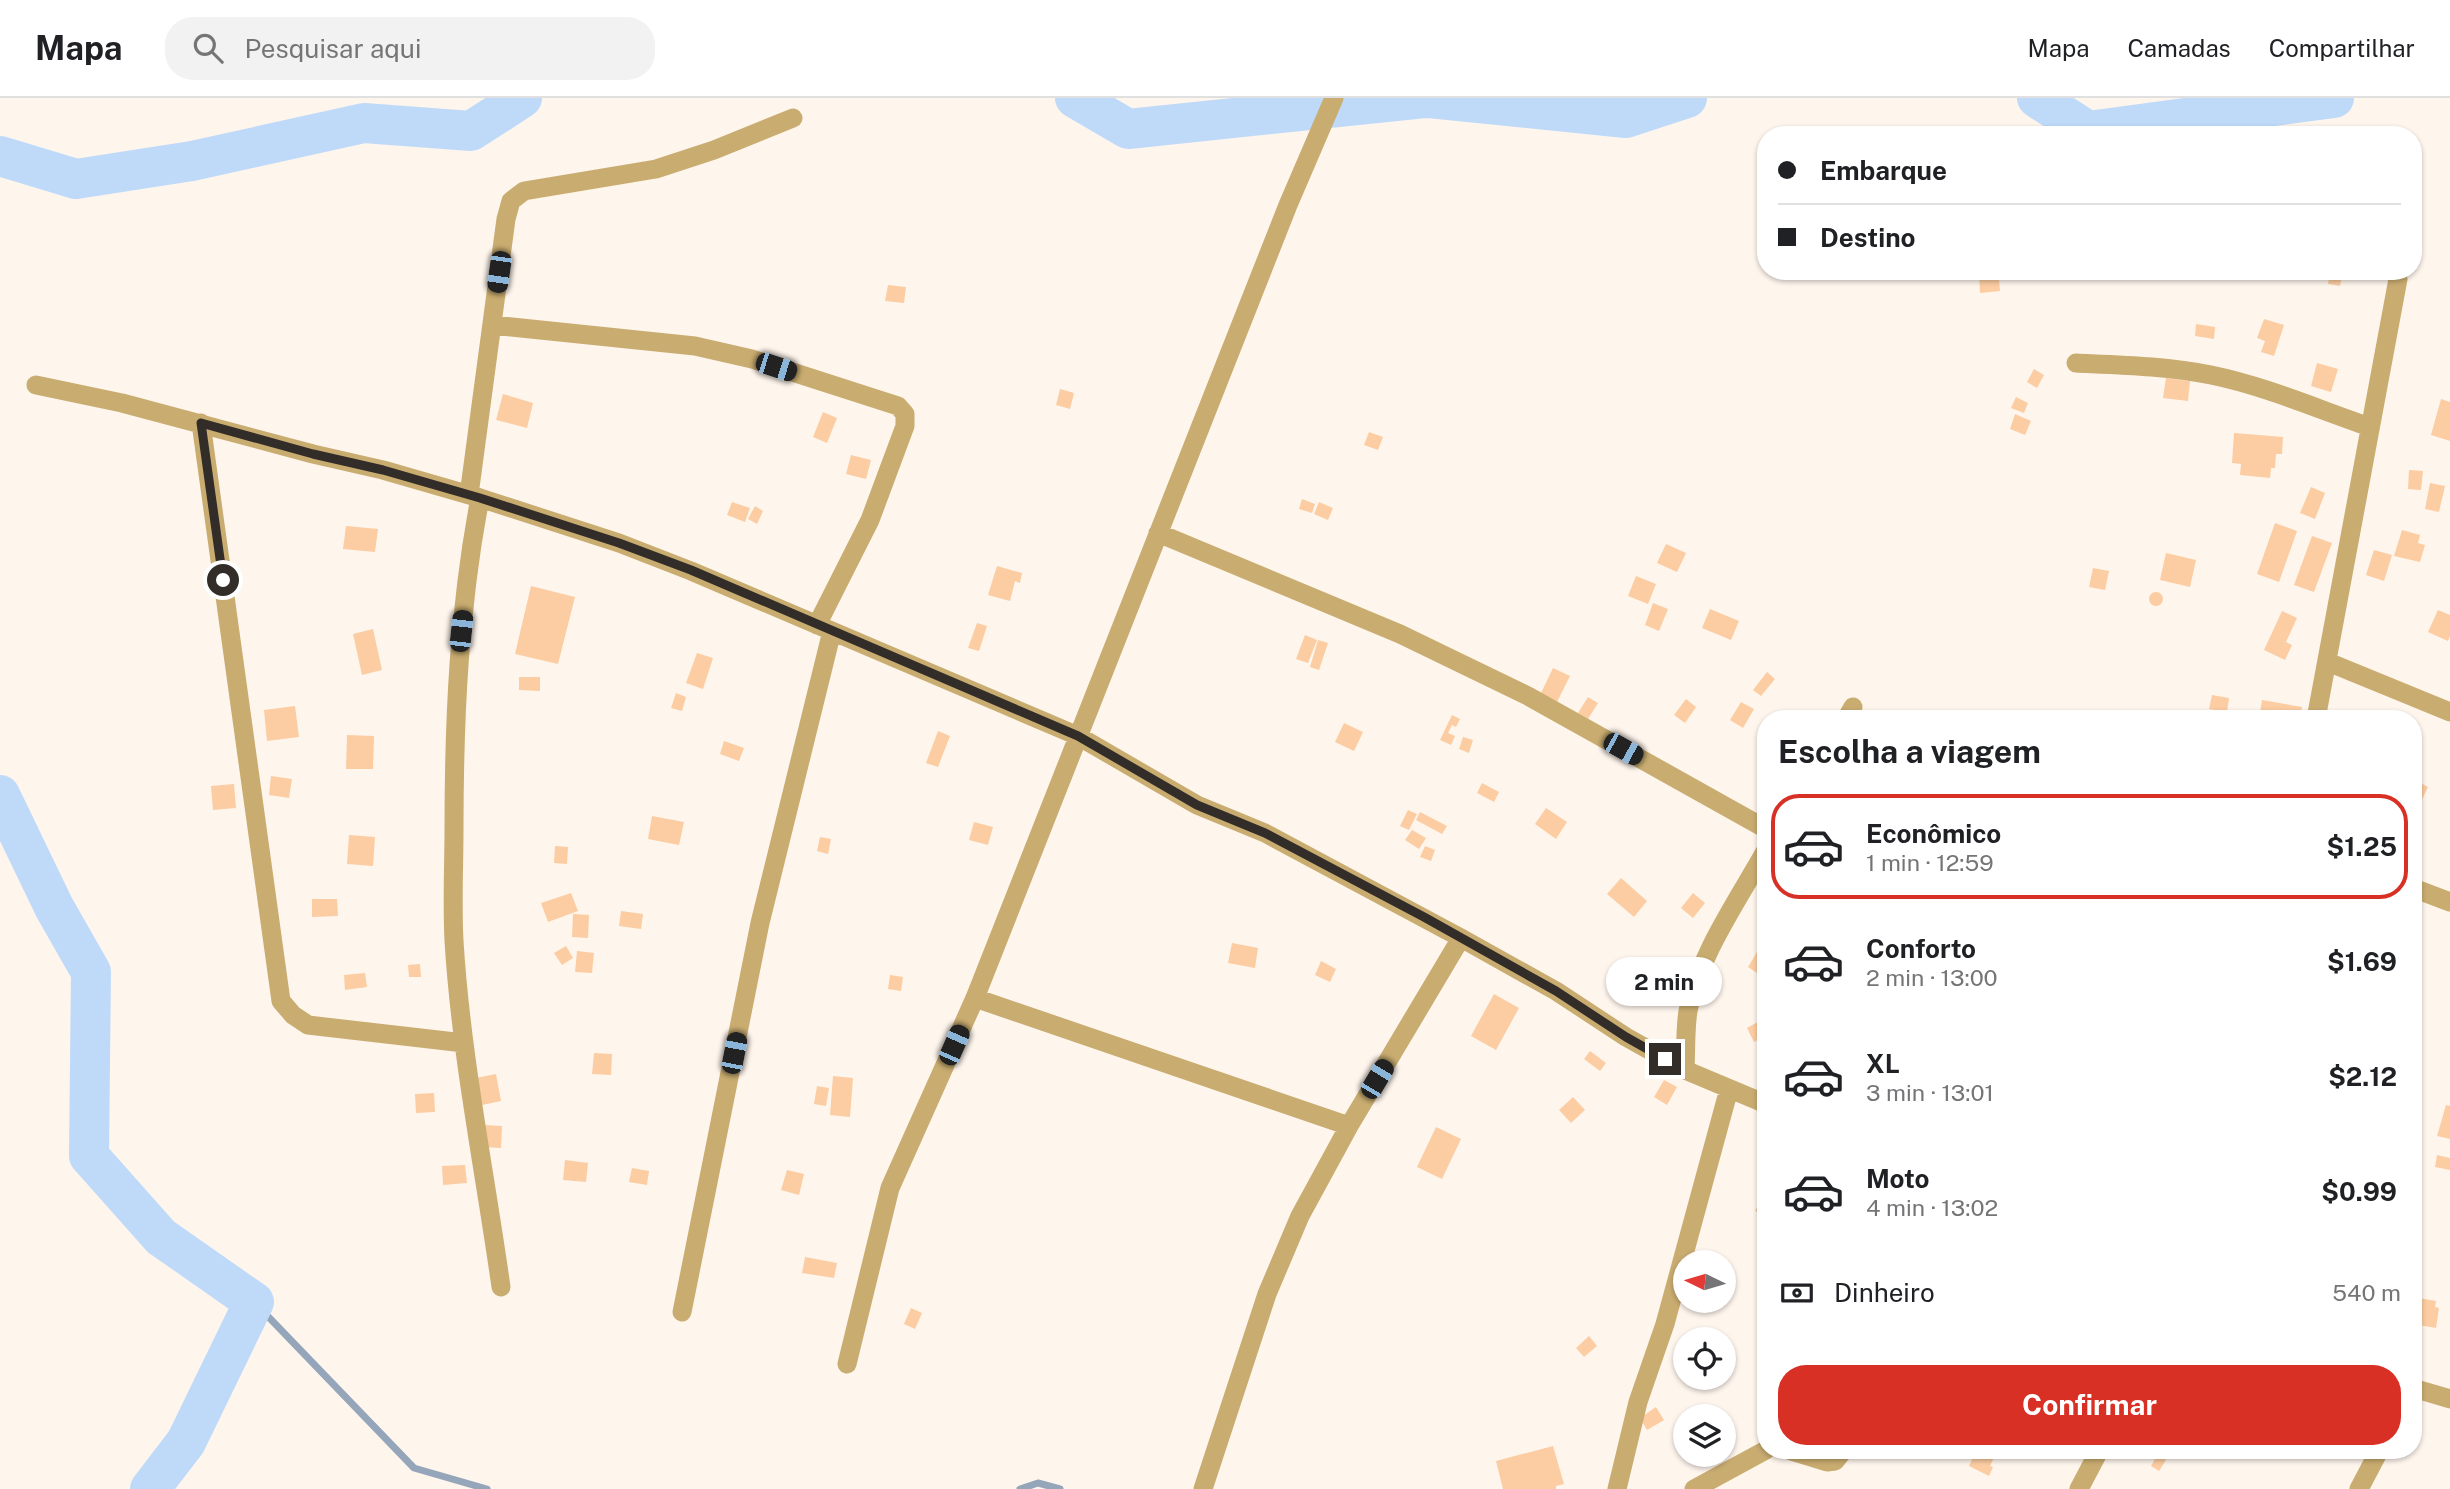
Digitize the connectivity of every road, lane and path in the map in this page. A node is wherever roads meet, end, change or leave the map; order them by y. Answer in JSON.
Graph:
{"nodes":[{"id":1,"x":1334,"y":98,"type":"edge"},
{"id":2,"x":793,"y":118,"type":"dead end"},
{"id":3,"x":2398,"y":280,"type":"edge"},
{"id":4,"x":492,"y":325,"type":"junction"},
{"id":5,"x":2076,"y":363,"type":"dead end"},
{"id":6,"x":36,"y":385,"type":"dead end"},
{"id":7,"x":201,"y":423,"type":"junction"},
{"id":8,"x":2370,"y":427,"type":"junction"},
{"id":9,"x":474,"y":496,"type":"junction"},
{"id":10,"x":1158,"y":533,"type":"junction"},
{"id":11,"x":825,"y":628,"type":"junction"},
{"id":12,"x":2328,"y":662,"type":"junction"},
{"id":13,"x":2318,"y":710,"type":"edge"},
{"id":14,"x":2450,"y":712,"type":"edge"},
{"id":15,"x":1078,"y":736,"type":"junction"},
{"id":16,"x":1757,"y":824,"type":"edge"},
{"id":17,"x":1757,"y":866,"type":"edge"},
{"id":18,"x":2422,"y":891,"type":"edge"},
{"id":19,"x":2450,"y":902,"type":"edge"},
{"id":20,"x":1461,"y":938,"type":"junction"},
{"id":21,"x":975,"y":998,"type":"junction"},
{"id":22,"x":464,"y":1043,"type":"junction"},
{"id":23,"x":1685,"y":1070,"type":"junction"},
{"id":24,"x":1729,"y":1089,"type":"junction"},
{"id":25,"x":1757,"y":1100,"type":"edge"},
{"id":26,"x":1349,"y":1126,"type":"junction"},
{"id":27,"x":501,"y":1287,"type":"dead end"},
{"id":28,"x":682,"y":1312,"type":"dead end"},
{"id":29,"x":847,"y":1364,"type":"dead end"},
{"id":30,"x":2422,"y":1391,"type":"edge"},
{"id":31,"x":2450,"y":1399,"type":"edge"},
{"id":32,"x":1757,"y":1455,"type":"edge"},
{"id":33,"x":1817,"y":1459,"type":"edge"},
{"id":34,"x":1837,"y":1459,"type":"edge"},
{"id":35,"x":2095,"y":1459,"type":"edge"},
{"id":36,"x":2375,"y":1459,"type":"edge"},
{"id":37,"x":1203,"y":1489,"type":"edge"},
{"id":38,"x":1617,"y":1489,"type":"edge"},
{"id":39,"x":1694,"y":1489,"type":"edge"},
{"id":40,"x":2079,"y":1489,"type":"edge"},
{"id":41,"x":2359,"y":1489,"type":"edge"}],
"edges":[{"from":1,"to":10,"type":"street"},
{"from":2,"to":4,"type":"street"},
{"from":3,"to":8,"type":"street"},
{"from":4,"to":9,"type":"street"},
{"from":4,"to":11,"type":"street"},
{"from":5,"to":8,"type":"street"},
{"from":6,"to":7,"type":"street"},
{"from":7,"to":9,"type":"street"},
{"from":7,"to":22,"type":"street"},
{"from":8,"to":12,"type":"street"},
{"from":9,"to":11,"type":"street"},
{"from":9,"to":22,"type":"street"},
{"from":10,"to":15,"type":"street"},
{"from":10,"to":16,"type":"street"},
{"from":11,"to":15,"type":"street"},
{"from":11,"to":28,"type":"street"},
{"from":12,"to":13,"type":"street"},
{"from":12,"to":14,"type":"street"},
{"from":15,"to":20,"type":"street"},
{"from":15,"to":21,"type":"street"},
{"from":17,"to":23,"type":"street"},
{"from":18,"to":19,"type":"street"},
{"from":20,"to":23,"type":"street"},
{"from":20,"to":26,"type":"street"},
{"from":21,"to":26,"type":"street"},
{"from":21,"to":29,"type":"street"},
{"from":22,"to":27,"type":"street"},
{"from":23,"to":24,"type":"street"},
{"from":24,"to":25,"type":"street"},
{"from":24,"to":38,"type":"street"},
{"from":26,"to":37,"type":"street"},
{"from":30,"to":31,"type":"street"},
{"from":32,"to":39,"type":"street"},
{"from":33,"to":34,"type":"street"},
{"from":35,"to":40,"type":"street"},
{"from":36,"to":41,"type":"street"}]}
